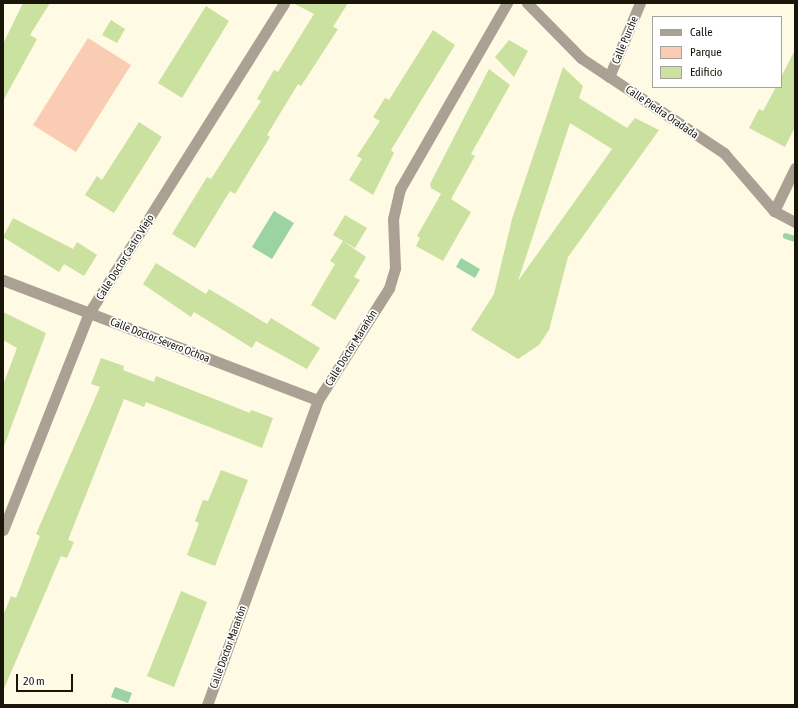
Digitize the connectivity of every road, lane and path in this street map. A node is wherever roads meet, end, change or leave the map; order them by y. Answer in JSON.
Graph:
{"nodes":[{"id":1,"x":284,"y":3,"type":"edge"},
{"id":2,"x":507,"y":3,"type":"edge"},
{"id":3,"x":527,"y":3,"type":"edge"},
{"id":4,"x":640,"y":3,"type":"edge"},
{"id":5,"x":609,"y":77,"type":"junction"},
{"id":6,"x":795,"y":168,"type":"edge"},
{"id":7,"x":774,"y":211,"type":"junction"},
{"id":8,"x":795,"y":222,"type":"edge"},
{"id":9,"x":3,"y":280,"type":"edge"},
{"id":10,"x":90,"y":313,"type":"junction"},
{"id":11,"x":318,"y":400,"type":"junction"},
{"id":12,"x":3,"y":530,"type":"edge"},
{"id":13,"x":207,"y":705,"type":"edge"}],
"edges":[{"from":1,"to":10,"type":"street","name":"Calle Doctor Castro Viejo"},
{"from":2,"to":11,"type":"street","name":"Calle Doctor Marañón"},
{"from":3,"to":5,"type":"street","name":"Calle Piedra Oradada"},
{"from":4,"to":5,"type":"street","name":"Calle Purche"},
{"from":5,"to":7,"type":"street","name":"Calle Piedra Oradada"},
{"from":6,"to":7,"type":"street"},
{"from":7,"to":8,"type":"street","name":"Calle Piedra Oradada"},
{"from":9,"to":10,"type":"street","name":"Calle Doctor Severo Ochoa"},
{"from":10,"to":11,"type":"street","name":"Calle Doctor Severo Ochoa"},
{"from":10,"to":12,"type":"street","name":"Calle Doctor Castro Viejo"},
{"from":11,"to":13,"type":"street","name":"Calle Doctor Marañón"}]}
